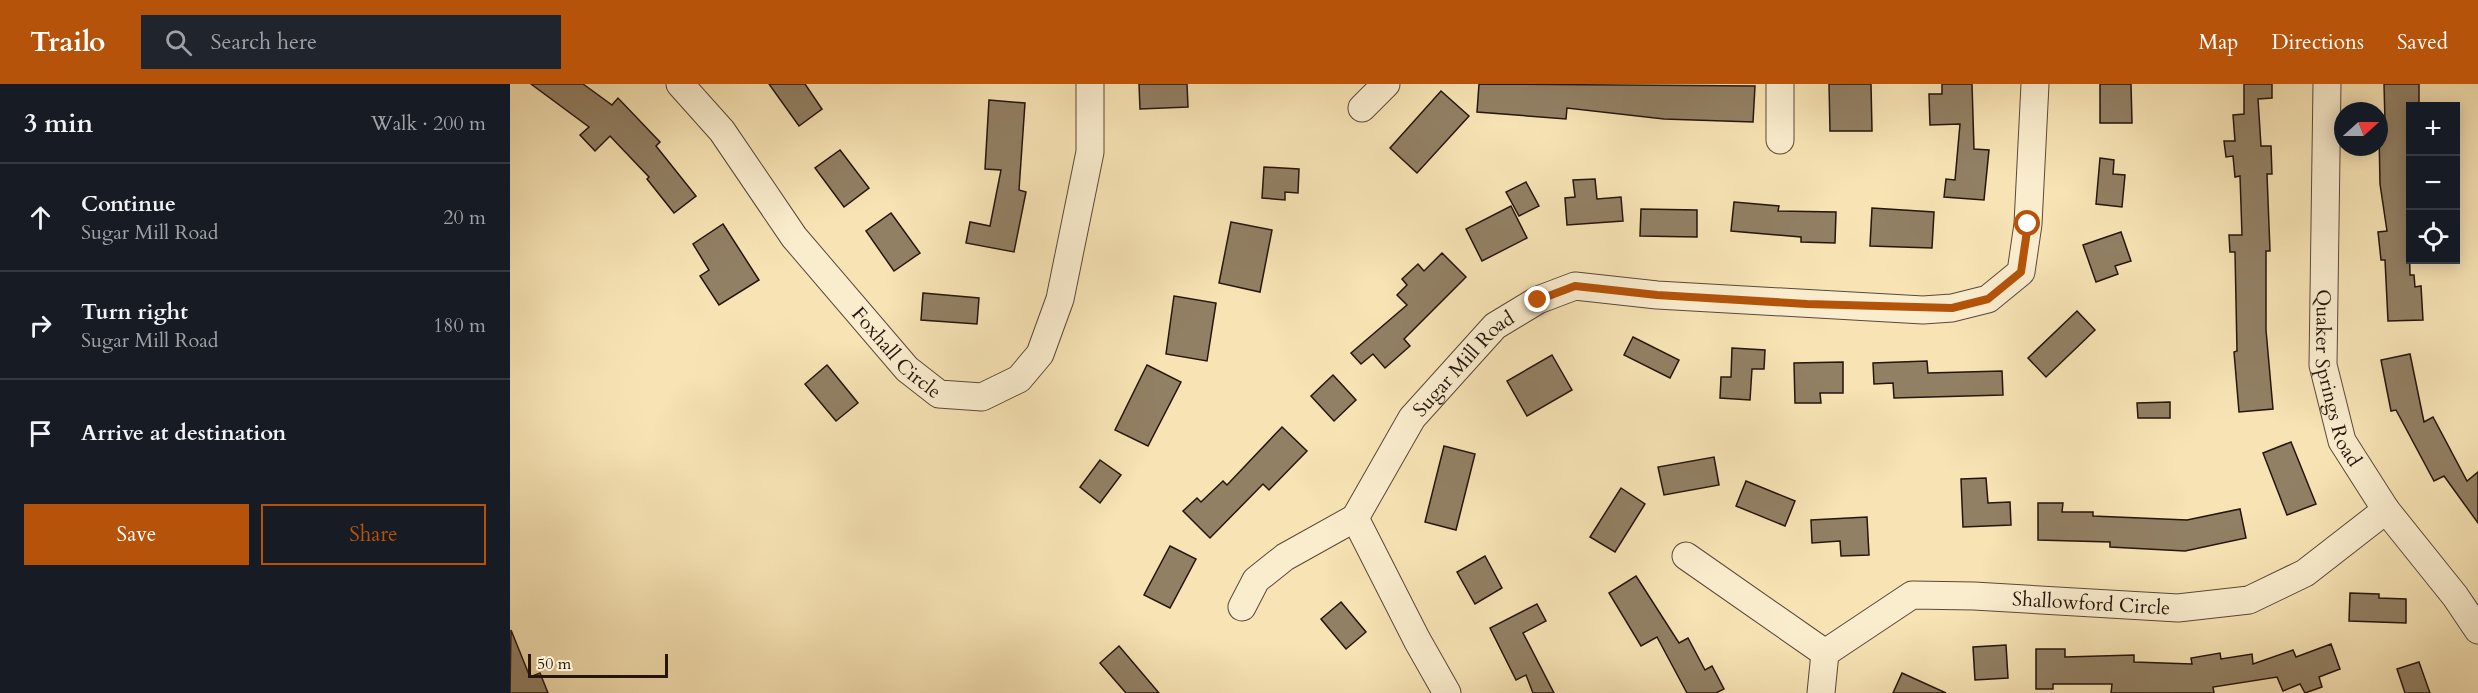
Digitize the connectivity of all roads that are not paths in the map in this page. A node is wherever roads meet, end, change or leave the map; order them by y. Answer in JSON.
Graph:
{"nodes":[{"id":1,"x":680,"y":84,"type":"edge"},
{"id":2,"x":1090,"y":84,"type":"edge"},
{"id":3,"x":1386,"y":84,"type":"edge"},
{"id":4,"x":1780,"y":84,"type":"edge"},
{"id":5,"x":2035,"y":84,"type":"edge"},
{"id":6,"x":2327,"y":84,"type":"edge"},
{"id":7,"x":1362,"y":108,"type":"dead end"},
{"id":8,"x":1780,"y":141,"type":"dead end"},
{"id":9,"x":2386,"y":510,"type":"junction"},
{"id":10,"x":1355,"y":518,"type":"junction"},
{"id":11,"x":1686,"y":556,"type":"dead end"},
{"id":12,"x":1242,"y":607,"type":"dead end"},
{"id":13,"x":2478,"y":630,"type":"edge"},
{"id":14,"x":1825,"y":653,"type":"junction"},
{"id":15,"x":1447,"y":693,"type":"edge"},
{"id":16,"x":1821,"y":693,"type":"edge"}],
"edges":[{"from":1,"to":2,"type":"street","name":"Foxhall Circle"},
{"from":3,"to":7,"type":"street"},
{"from":4,"to":8,"type":"street"},
{"from":5,"to":10,"type":"street","name":"Sugar Mill Road"},
{"from":6,"to":9,"type":"street","name":"Quaker Springs Road"},
{"from":9,"to":13,"type":"street","name":"Quaker Springs Road"},
{"from":9,"to":14,"type":"street","name":"Shallowford Circle"},
{"from":10,"to":12,"type":"street"},
{"from":10,"to":15,"type":"street"},
{"from":11,"to":14,"type":"street"},
{"from":14,"to":16,"type":"street"}]}
